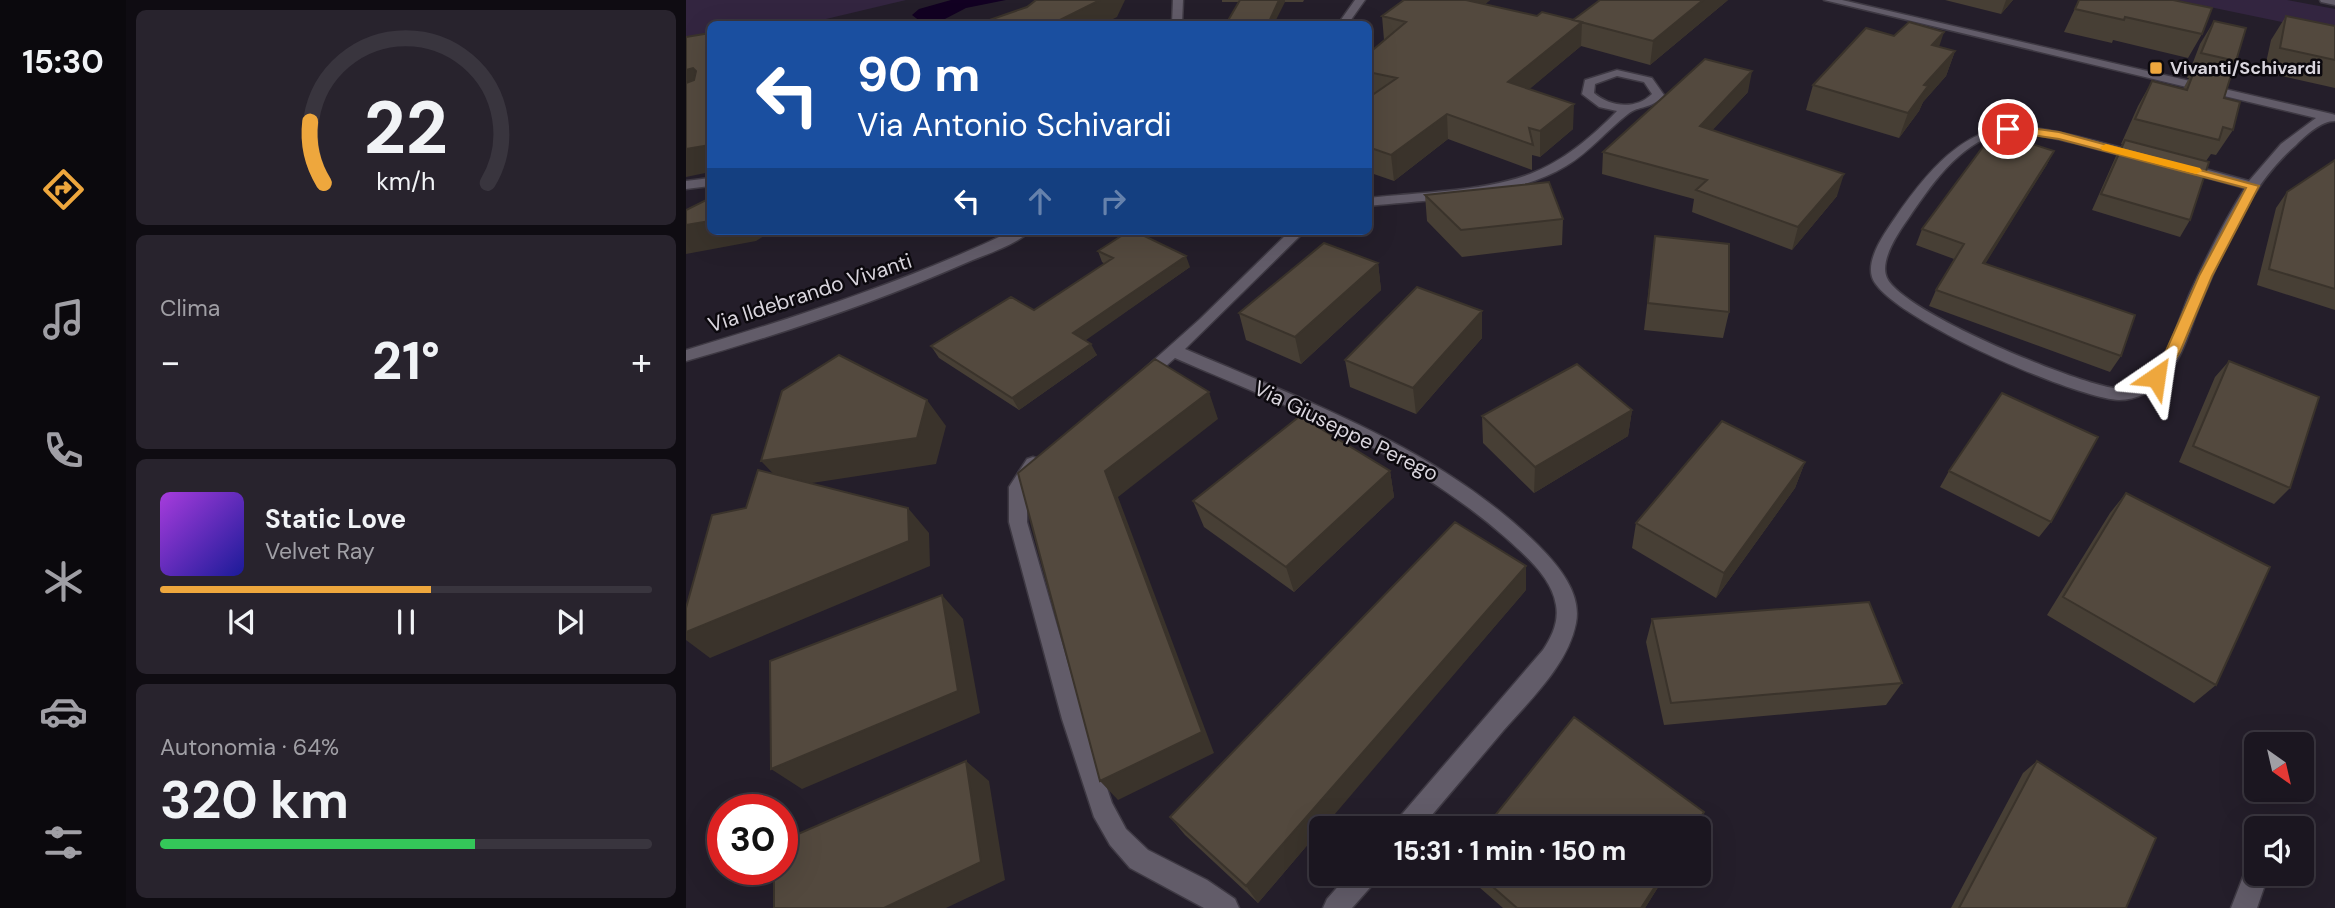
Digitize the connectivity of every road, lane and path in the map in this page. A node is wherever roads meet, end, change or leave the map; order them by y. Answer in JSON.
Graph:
{"nodes":[{"id":1,"x":1178,"y":0,"type":"edge"},
{"id":2,"x":1360,"y":0,"type":"edge"},
{"id":3,"x":1829,"y":0,"type":"edge"},
{"id":4,"x":2325,"y":0,"type":"edge"},
{"id":5,"x":2335,"y":2,"type":"edge"},
{"id":6,"x":1177,"y":21,"type":"edge"},
{"id":7,"x":1345,"y":21,"type":"edge"},
{"id":8,"x":1627,"y":108,"type":"junction"},
{"id":9,"x":2330,"y":118,"type":"edge"},
{"id":10,"x":707,"y":182,"type":"edge"},
{"id":11,"x":686,"y":185,"type":"edge"},
{"id":12,"x":2253,"y":186,"type":"junction"},
{"id":13,"x":1372,"y":202,"type":"edge"},
{"id":14,"x":1015,"y":235,"type":"edge"},
{"id":15,"x":1294,"y":235,"type":"edge"},
{"id":16,"x":1174,"y":351,"type":"junction"},
{"id":17,"x":686,"y":356,"type":"edge"},
{"id":18,"x":1125,"y":391,"type":"edge"},
{"id":19,"x":1053,"y":447,"type":"edge"},
{"id":20,"x":1415,"y":816,"type":"edge"},
{"id":21,"x":1355,"y":886,"type":"edge"},
{"id":22,"x":2252,"y":886,"type":"edge"},
{"id":23,"x":1226,"y":908,"type":"edge"},
{"id":24,"x":1336,"y":908,"type":"edge"},
{"id":25,"x":2244,"y":908,"type":"edge"}],
"edges":[{"from":1,"to":6,"type":"street"},
{"from":2,"to":7,"type":"street"},
{"from":3,"to":9,"type":"street"},
{"from":4,"to":5,"type":"street"},
{"from":8,"to":8,"type":"street"},
{"from":8,"to":13,"type":"street"},
{"from":9,"to":12,"type":"street"},
{"from":10,"to":11,"type":"street"},
{"from":12,"to":12,"type":"street"},
{"from":14,"to":17,"type":"street","name":"Via Ildebrando Vivanti"},
{"from":15,"to":16,"type":"street"},
{"from":16,"to":18,"type":"street"},
{"from":16,"to":20,"type":"street","name":"Via Giuseppe Perego"},
{"from":19,"to":23,"type":"street"},
{"from":21,"to":24,"type":"street"},
{"from":22,"to":25,"type":"street"}]}
